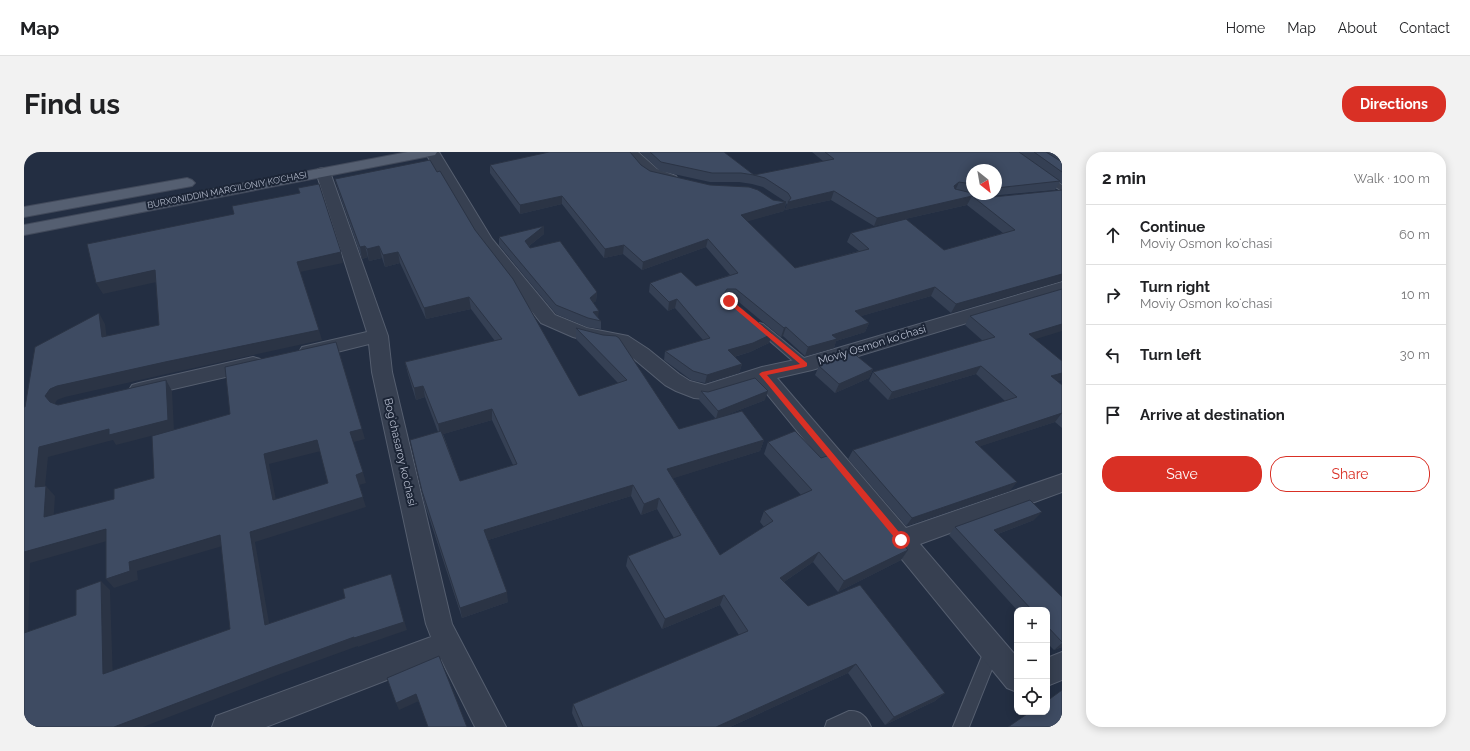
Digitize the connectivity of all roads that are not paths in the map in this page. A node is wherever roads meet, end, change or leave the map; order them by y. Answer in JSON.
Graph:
{"nodes":[{"id":1,"x":360,"y":152,"type":"edge"},
{"id":2,"x":431,"y":152,"type":"edge"},
{"id":3,"x":630,"y":152,"type":"edge"},
{"id":4,"x":282,"y":166,"type":"dead end"},
{"id":5,"x":1036,"y":170,"type":"edge"},
{"id":6,"x":323,"y":172,"type":"junction"},
{"id":7,"x":204,"y":180,"type":"dead end"},
{"id":8,"x":682,"y":181,"type":"edge"},
{"id":9,"x":1060,"y":192,"type":"edge"},
{"id":10,"x":24,"y":212,"type":"edge"},
{"id":11,"x":24,"y":230,"type":"edge"},
{"id":12,"x":1062,"y":288,"type":"edge"},
{"id":13,"x":752,"y":321,"type":"edge"},
{"id":14,"x":378,"y":336,"type":"junction"},
{"id":15,"x":292,"y":356,"type":"edge"},
{"id":16,"x":268,"y":361,"type":"edge"},
{"id":17,"x":805,"y":365,"type":"junction"},
{"id":18,"x":762,"y":374,"type":"junction"},
{"id":19,"x":120,"y":394,"type":"edge"},
{"id":20,"x":1062,"y":483,"type":"edge"},
{"id":21,"x":901,"y":540,"type":"junction"},
{"id":22,"x":447,"y":644,"type":"junction"},
{"id":23,"x":992,"y":649,"type":"junction"},
{"id":24,"x":1062,"y":666,"type":"edge"},
{"id":25,"x":1050,"y":671,"type":"edge"},
{"id":26,"x":1014,"y":675,"type":"edge"},
{"id":27,"x":228,"y":727,"type":"edge"},
{"id":28,"x":491,"y":727,"type":"edge"},
{"id":29,"x":833,"y":727,"type":"edge"},
{"id":30,"x":863,"y":727,"type":"edge"},
{"id":31,"x":961,"y":727,"type":"edge"}],
"edges":[{"from":1,"to":4,"type":"main road","name":"BURXONIDDIN MARG’ILONIY KO’CHASI"},
{"from":2,"to":6,"type":"main road","name":"BURXONIDDIN MARG’ILONIY KO’CHASI"},
{"from":2,"to":18,"type":"street","name":"Moviy Osmon koʻchasi"},
{"from":3,"to":8,"type":"street"},
{"from":5,"to":9,"type":"lane"},
{"from":6,"to":11,"type":"main road","name":"BURXONIDDIN MARG’ILONIY KO’CHASI"},
{"from":6,"to":14,"type":"street","name":"Bogʻchasaroy koʻchasi"},
{"from":7,"to":10,"type":"main road","name":"BURXONIDDIN MARG’ILONIY KO’CHASI"},
{"from":12,"to":17,"type":"street","name":"Moviy Osmon koʻchasi"},
{"from":13,"to":17,"type":"lane"},
{"from":14,"to":15,"type":"street"},
{"from":14,"to":22,"type":"street","name":"Bogʻchasaroy koʻchasi"},
{"from":16,"to":19,"type":"street"},
{"from":17,"to":18,"type":"street","name":"Moviy Osmon koʻchasi"},
{"from":18,"to":21,"type":"street"},
{"from":20,"to":21,"type":"street"},
{"from":21,"to":23,"type":"street"},
{"from":22,"to":27,"type":"street"},
{"from":22,"to":28,"type":"street","name":"Bogʻchasaroy koʻchasi"},
{"from":23,"to":26,"type":"street"},
{"from":23,"to":31,"type":"lane"},
{"from":24,"to":25,"type":"street"},
{"from":29,"to":30,"type":"lane"}]}
